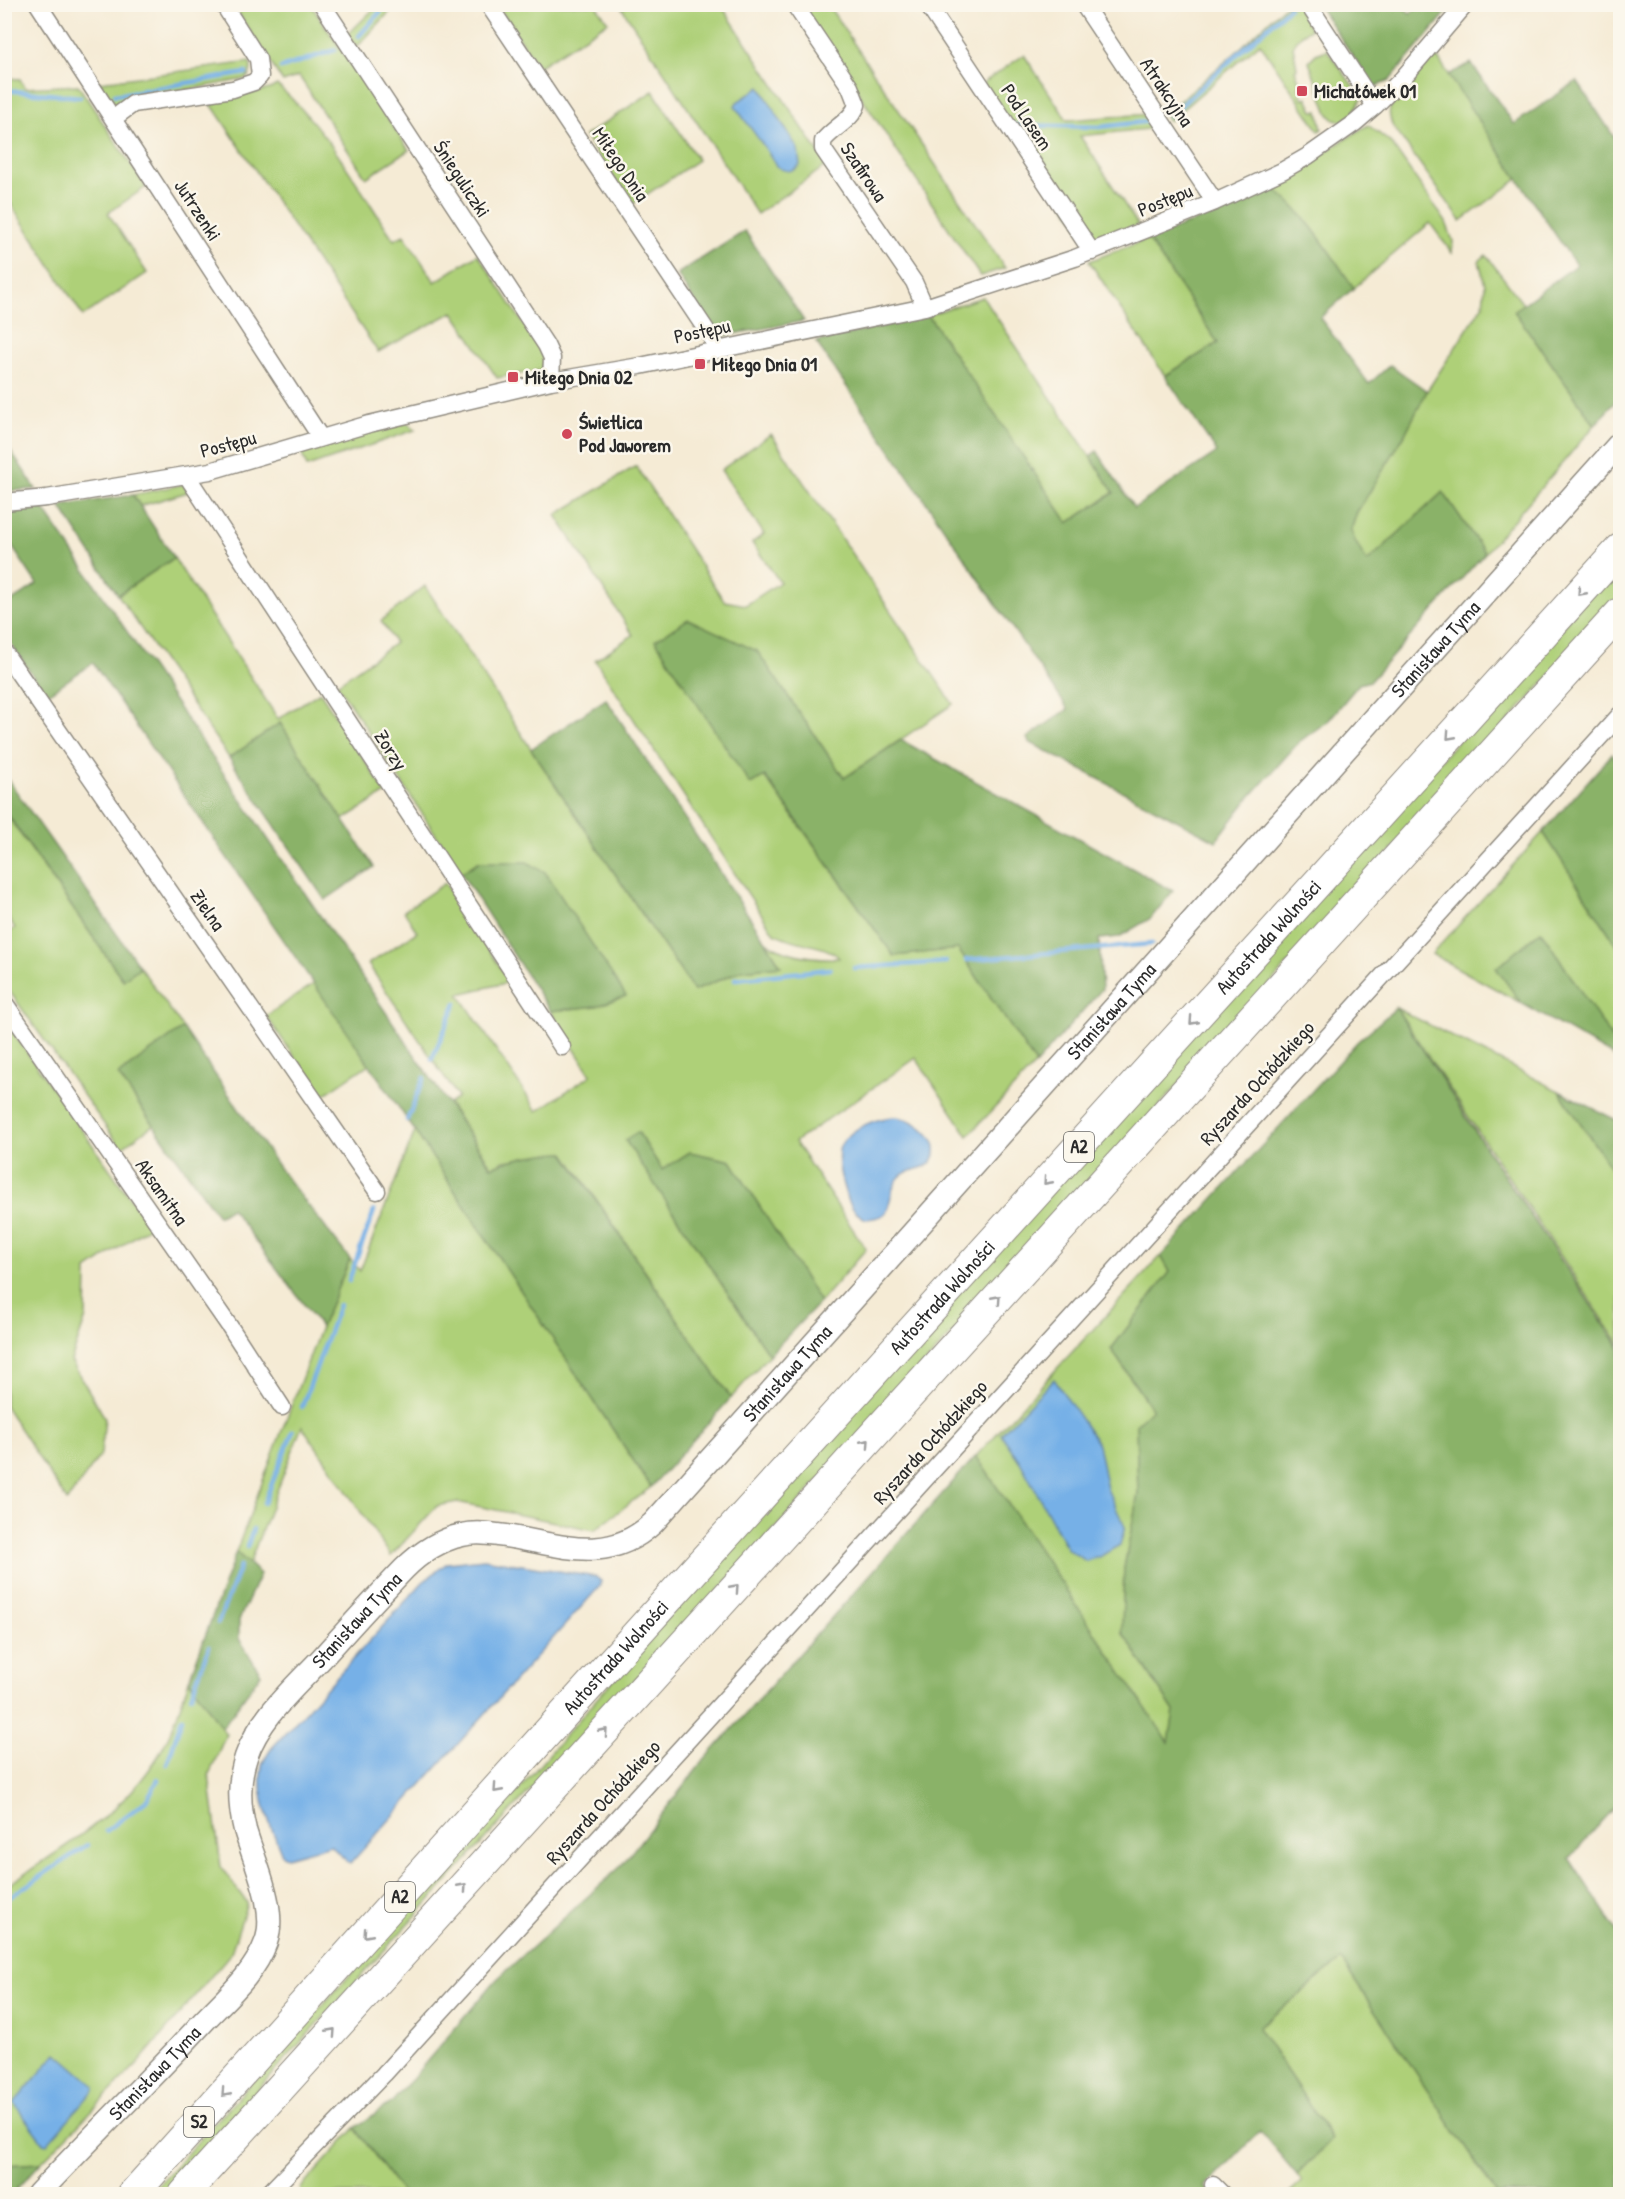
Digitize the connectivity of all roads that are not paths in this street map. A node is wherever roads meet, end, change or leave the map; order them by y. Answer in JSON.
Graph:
{"nodes":[{"id":1,"x":38,"y":4,"type":"edge"},
{"id":2,"x":223,"y":4,"type":"edge"},
{"id":3,"x":322,"y":4,"type":"edge"},
{"id":4,"x":488,"y":4,"type":"edge"},
{"id":5,"x":794,"y":4,"type":"edge"},
{"id":6,"x":927,"y":4,"type":"edge"},
{"id":7,"x":1083,"y":4,"type":"edge"},
{"id":8,"x":1308,"y":4,"type":"edge"},
{"id":9,"x":1466,"y":4,"type":"edge"},
{"id":10,"x":1375,"y":106,"type":"junction"},
{"id":11,"x":114,"y":118,"type":"junction"},
{"id":12,"x":1215,"y":202,"type":"junction"},
{"id":13,"x":1092,"y":252,"type":"junction"},
{"id":14,"x":925,"y":308,"type":"junction"},
{"id":15,"x":719,"y":349,"type":"junction"},
{"id":16,"x":551,"y":381,"type":"junction"},
{"id":17,"x":321,"y":438,"type":"junction"},
{"id":18,"x":1620,"y":443,"type":"edge"},
{"id":19,"x":187,"y":476,"type":"junction"},
{"id":20,"x":4,"y":502,"type":"edge"},
{"id":21,"x":1620,"y":549,"type":"edge"},
{"id":22,"x":1620,"y":613,"type":"edge"},
{"id":23,"x":4,"y":652,"type":"edge"},
{"id":24,"x":1620,"y":715,"type":"edge"},
{"id":25,"x":4,"y":1002,"type":"edge"},
{"id":26,"x":562,"y":1047,"type":"dead end"},
{"id":27,"x":377,"y":1191,"type":"dead end"},
{"id":28,"x":282,"y":1407,"type":"dead end"},
{"id":29,"x":264,"y":2049,"type":"joint"},
{"id":30,"x":293,"y":2075,"type":"joint"},
{"id":31,"x":38,"y":2194,"type":"edge"},
{"id":32,"x":134,"y":2194,"type":"edge"},
{"id":33,"x":184,"y":2194,"type":"edge"},
{"id":34,"x":268,"y":2194,"type":"edge"}],
"edges":[{"from":1,"to":11,"type":"street","name":"Jutrzenki"},
{"from":2,"to":11,"type":"street"},
{"from":3,"to":16,"type":"street","name":"Śnieguliczki"},
{"from":4,"to":15,"type":"street","name":"Miłego Dnia"},
{"from":5,"to":14,"type":"street","name":"Szafirowa"},
{"from":6,"to":13,"type":"street","name":"Pod Lasem"},
{"from":7,"to":12,"type":"street","name":"Atrakcyjna"},
{"from":8,"to":10,"type":"street"},
{"from":9,"to":10,"type":"street","name":"Postępu"},
{"from":10,"to":12,"type":"street","name":"Postępu"},
{"from":11,"to":17,"type":"street","name":"Jutrzenki"},
{"from":12,"to":13,"type":"street","name":"Postępu"},
{"from":13,"to":14,"type":"street","name":"Postępu"},
{"from":14,"to":15,"type":"street","name":"Postępu"},
{"from":15,"to":16,"type":"street","name":"Postępu"},
{"from":16,"to":17,"type":"street","name":"Postępu"},
{"from":17,"to":19,"type":"street","name":"Postępu"},
{"from":18,"to":31,"type":"street","name":"Stanisława Tyma"},
{"from":19,"to":20,"type":"street","name":"Postępu"},
{"from":19,"to":26,"type":"street","name":"Zorzy"},
{"from":21,"to":29,"type":"highway","name":"Autostrada Wolności","number":"A2","one_way":true},
{"from":30,"to":22,"type":"highway","number":"A2","one_way":true},
{"from":23,"to":27,"type":"street","name":"Zielna"},
{"from":24,"to":34,"type":"street","name":"Ryszarda Ochódzkiego"},
{"from":25,"to":28,"type":"street","name":"Aksamitna"},
{"from":29,"to":32,"type":"highway","number":"S2","one_way":true},
{"from":30,"to":33,"type":"highway","number":"S2"}]}
